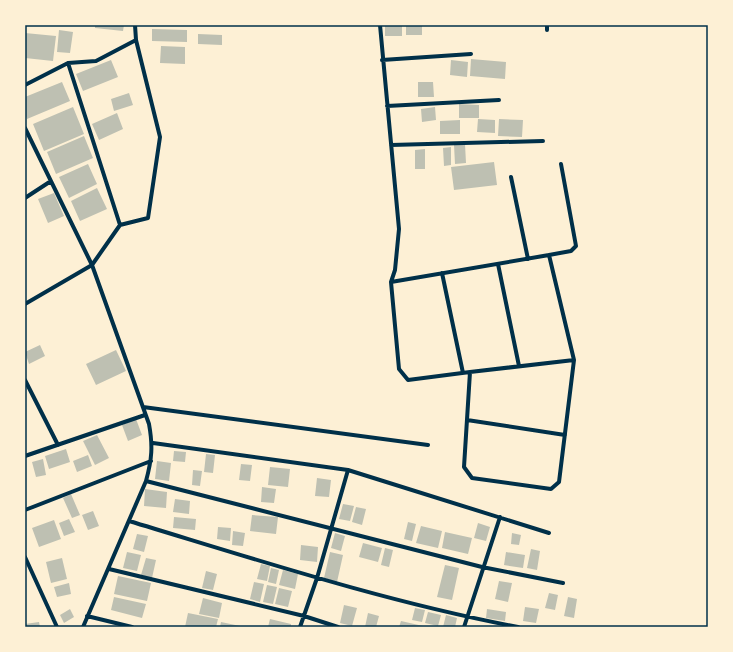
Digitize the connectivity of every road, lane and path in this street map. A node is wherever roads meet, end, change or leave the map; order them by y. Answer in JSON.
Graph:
{"nodes":[{"id":1,"x":135,"y":25,"type":"edge"},
{"id":2,"x":380,"y":25,"type":"edge"},
{"id":3,"x":136,"y":40,"type":"junction"},
{"id":4,"x":471,"y":54,"type":"dead end"},
{"id":5,"x":382,"y":60,"type":"junction"},
{"id":6,"x":68,"y":63,"type":"junction"},
{"id":7,"x":25,"y":85,"type":"edge"},
{"id":8,"x":499,"y":100,"type":"dead end"},
{"id":9,"x":387,"y":106,"type":"junction"},
{"id":10,"x":25,"y":128,"type":"edge"},
{"id":11,"x":543,"y":141,"type":"dead end"},
{"id":12,"x":390,"y":145,"type":"junction"},
{"id":13,"x":561,"y":164,"type":"dead end"},
{"id":14,"x":511,"y":177,"type":"dead end"},
{"id":15,"x":51,"y":181,"type":"junction"},
{"id":16,"x":25,"y":198,"type":"edge"},
{"id":17,"x":120,"y":225,"type":"junction"},
{"id":18,"x":549,"y":255,"type":"junction"},
{"id":19,"x":528,"y":258,"type":"junction"},
{"id":20,"x":498,"y":264,"type":"junction"},
{"id":21,"x":92,"y":265,"type":"junction"},
{"id":22,"x":442,"y":273,"type":"junction"},
{"id":23,"x":391,"y":282,"type":"junction"},
{"id":24,"x":25,"y":304,"type":"edge"},
{"id":25,"x":574,"y":360,"type":"junction"},
{"id":26,"x":519,"y":366,"type":"junction"},
{"id":27,"x":470,"y":372,"type":"junction"},
{"id":28,"x":463,"y":373,"type":"junction"},
{"id":29,"x":25,"y":380,"type":"edge"},
{"id":30,"x":143,"y":407,"type":"junction"},
{"id":31,"x":146,"y":415,"type":"junction"},
{"id":32,"x":467,"y":420,"type":"junction"},
{"id":33,"x":565,"y":435,"type":"junction"},
{"id":34,"x":152,"y":443,"type":"junction"},
{"id":35,"x":58,"y":445,"type":"junction"},
{"id":36,"x":428,"y":445,"type":"dead end"},
{"id":37,"x":25,"y":456,"type":"edge"},
{"id":38,"x":151,"y":461,"type":"junction"},
{"id":39,"x":348,"y":470,"type":"junction"},
{"id":40,"x":146,"y":480,"type":"junction"},
{"id":41,"x":25,"y":510,"type":"edge"},
{"id":42,"x":500,"y":517,"type":"junction"},
{"id":43,"x":129,"y":521,"type":"junction"},
{"id":44,"x":330,"y":527,"type":"junction"},
{"id":45,"x":549,"y":533,"type":"dead end"},
{"id":46,"x":25,"y":557,"type":"edge"},
{"id":47,"x":482,"y":567,"type":"junction"},
{"id":48,"x":109,"y":569,"type":"junction"},
{"id":49,"x":317,"y":578,"type":"junction"},
{"id":50,"x":563,"y":582,"type":"dead end"},
{"id":51,"x":87,"y":616,"type":"junction"},
{"id":52,"x":304,"y":616,"type":"junction"},
{"id":53,"x":468,"y":617,"type":"junction"},
{"id":54,"x":56,"y":627,"type":"edge"},
{"id":55,"x":83,"y":627,"type":"edge"},
{"id":56,"x":132,"y":627,"type":"edge"},
{"id":57,"x":300,"y":627,"type":"edge"},
{"id":58,"x":338,"y":627,"type":"edge"},
{"id":59,"x":464,"y":627,"type":"edge"},
{"id":60,"x":518,"y":627,"type":"edge"}],
"edges":[{"from":1,"to":3,"type":"street"},
{"from":2,"to":5,"type":"street"},
{"from":3,"to":6,"type":"street"},
{"from":3,"to":17,"type":"street"},
{"from":4,"to":5,"type":"street"},
{"from":5,"to":9,"type":"street"},
{"from":6,"to":7,"type":"street"},
{"from":6,"to":17,"type":"street"},
{"from":8,"to":9,"type":"street"},
{"from":9,"to":12,"type":"street"},
{"from":10,"to":15,"type":"street"},
{"from":11,"to":12,"type":"street"},
{"from":12,"to":23,"type":"street"},
{"from":13,"to":18,"type":"street"},
{"from":14,"to":19,"type":"street"},
{"from":15,"to":16,"type":"street"},
{"from":15,"to":21,"type":"street"},
{"from":17,"to":21,"type":"street"},
{"from":18,"to":19,"type":"street"},
{"from":18,"to":25,"type":"street"},
{"from":19,"to":20,"type":"street"},
{"from":20,"to":22,"type":"street"},
{"from":20,"to":26,"type":"street"},
{"from":21,"to":24,"type":"street"},
{"from":21,"to":30,"type":"street"},
{"from":22,"to":23,"type":"street"},
{"from":22,"to":28,"type":"street"},
{"from":23,"to":28,"type":"street"},
{"from":25,"to":26,"type":"street"},
{"from":25,"to":33,"type":"street"},
{"from":26,"to":27,"type":"street"},
{"from":27,"to":28,"type":"street"},
{"from":27,"to":32,"type":"street"},
{"from":29,"to":35,"type":"street"},
{"from":30,"to":31,"type":"street"},
{"from":30,"to":36,"type":"street"},
{"from":31,"to":34,"type":"street"},
{"from":31,"to":35,"type":"street"},
{"from":32,"to":33,"type":"street"},
{"from":32,"to":33,"type":"street"},
{"from":34,"to":38,"type":"street"},
{"from":34,"to":39,"type":"street"},
{"from":35,"to":37,"type":"street"},
{"from":38,"to":40,"type":"street"},
{"from":38,"to":41,"type":"street"},
{"from":39,"to":42,"type":"street"},
{"from":39,"to":44,"type":"street"},
{"from":40,"to":43,"type":"street"},
{"from":40,"to":44,"type":"street"},
{"from":42,"to":45,"type":"street"},
{"from":42,"to":47,"type":"street"},
{"from":43,"to":48,"type":"street"},
{"from":43,"to":49,"type":"street"},
{"from":44,"to":47,"type":"street"},
{"from":44,"to":49,"type":"street"},
{"from":46,"to":54,"type":"street"},
{"from":47,"to":50,"type":"street"},
{"from":47,"to":53,"type":"street"},
{"from":48,"to":51,"type":"street"},
{"from":48,"to":52,"type":"street"},
{"from":49,"to":52,"type":"street"},
{"from":49,"to":53,"type":"street"},
{"from":51,"to":55,"type":"street"},
{"from":51,"to":56,"type":"street"},
{"from":52,"to":57,"type":"street"},
{"from":52,"to":58,"type":"street"},
{"from":53,"to":59,"type":"street"},
{"from":53,"to":60,"type":"street"}]}
